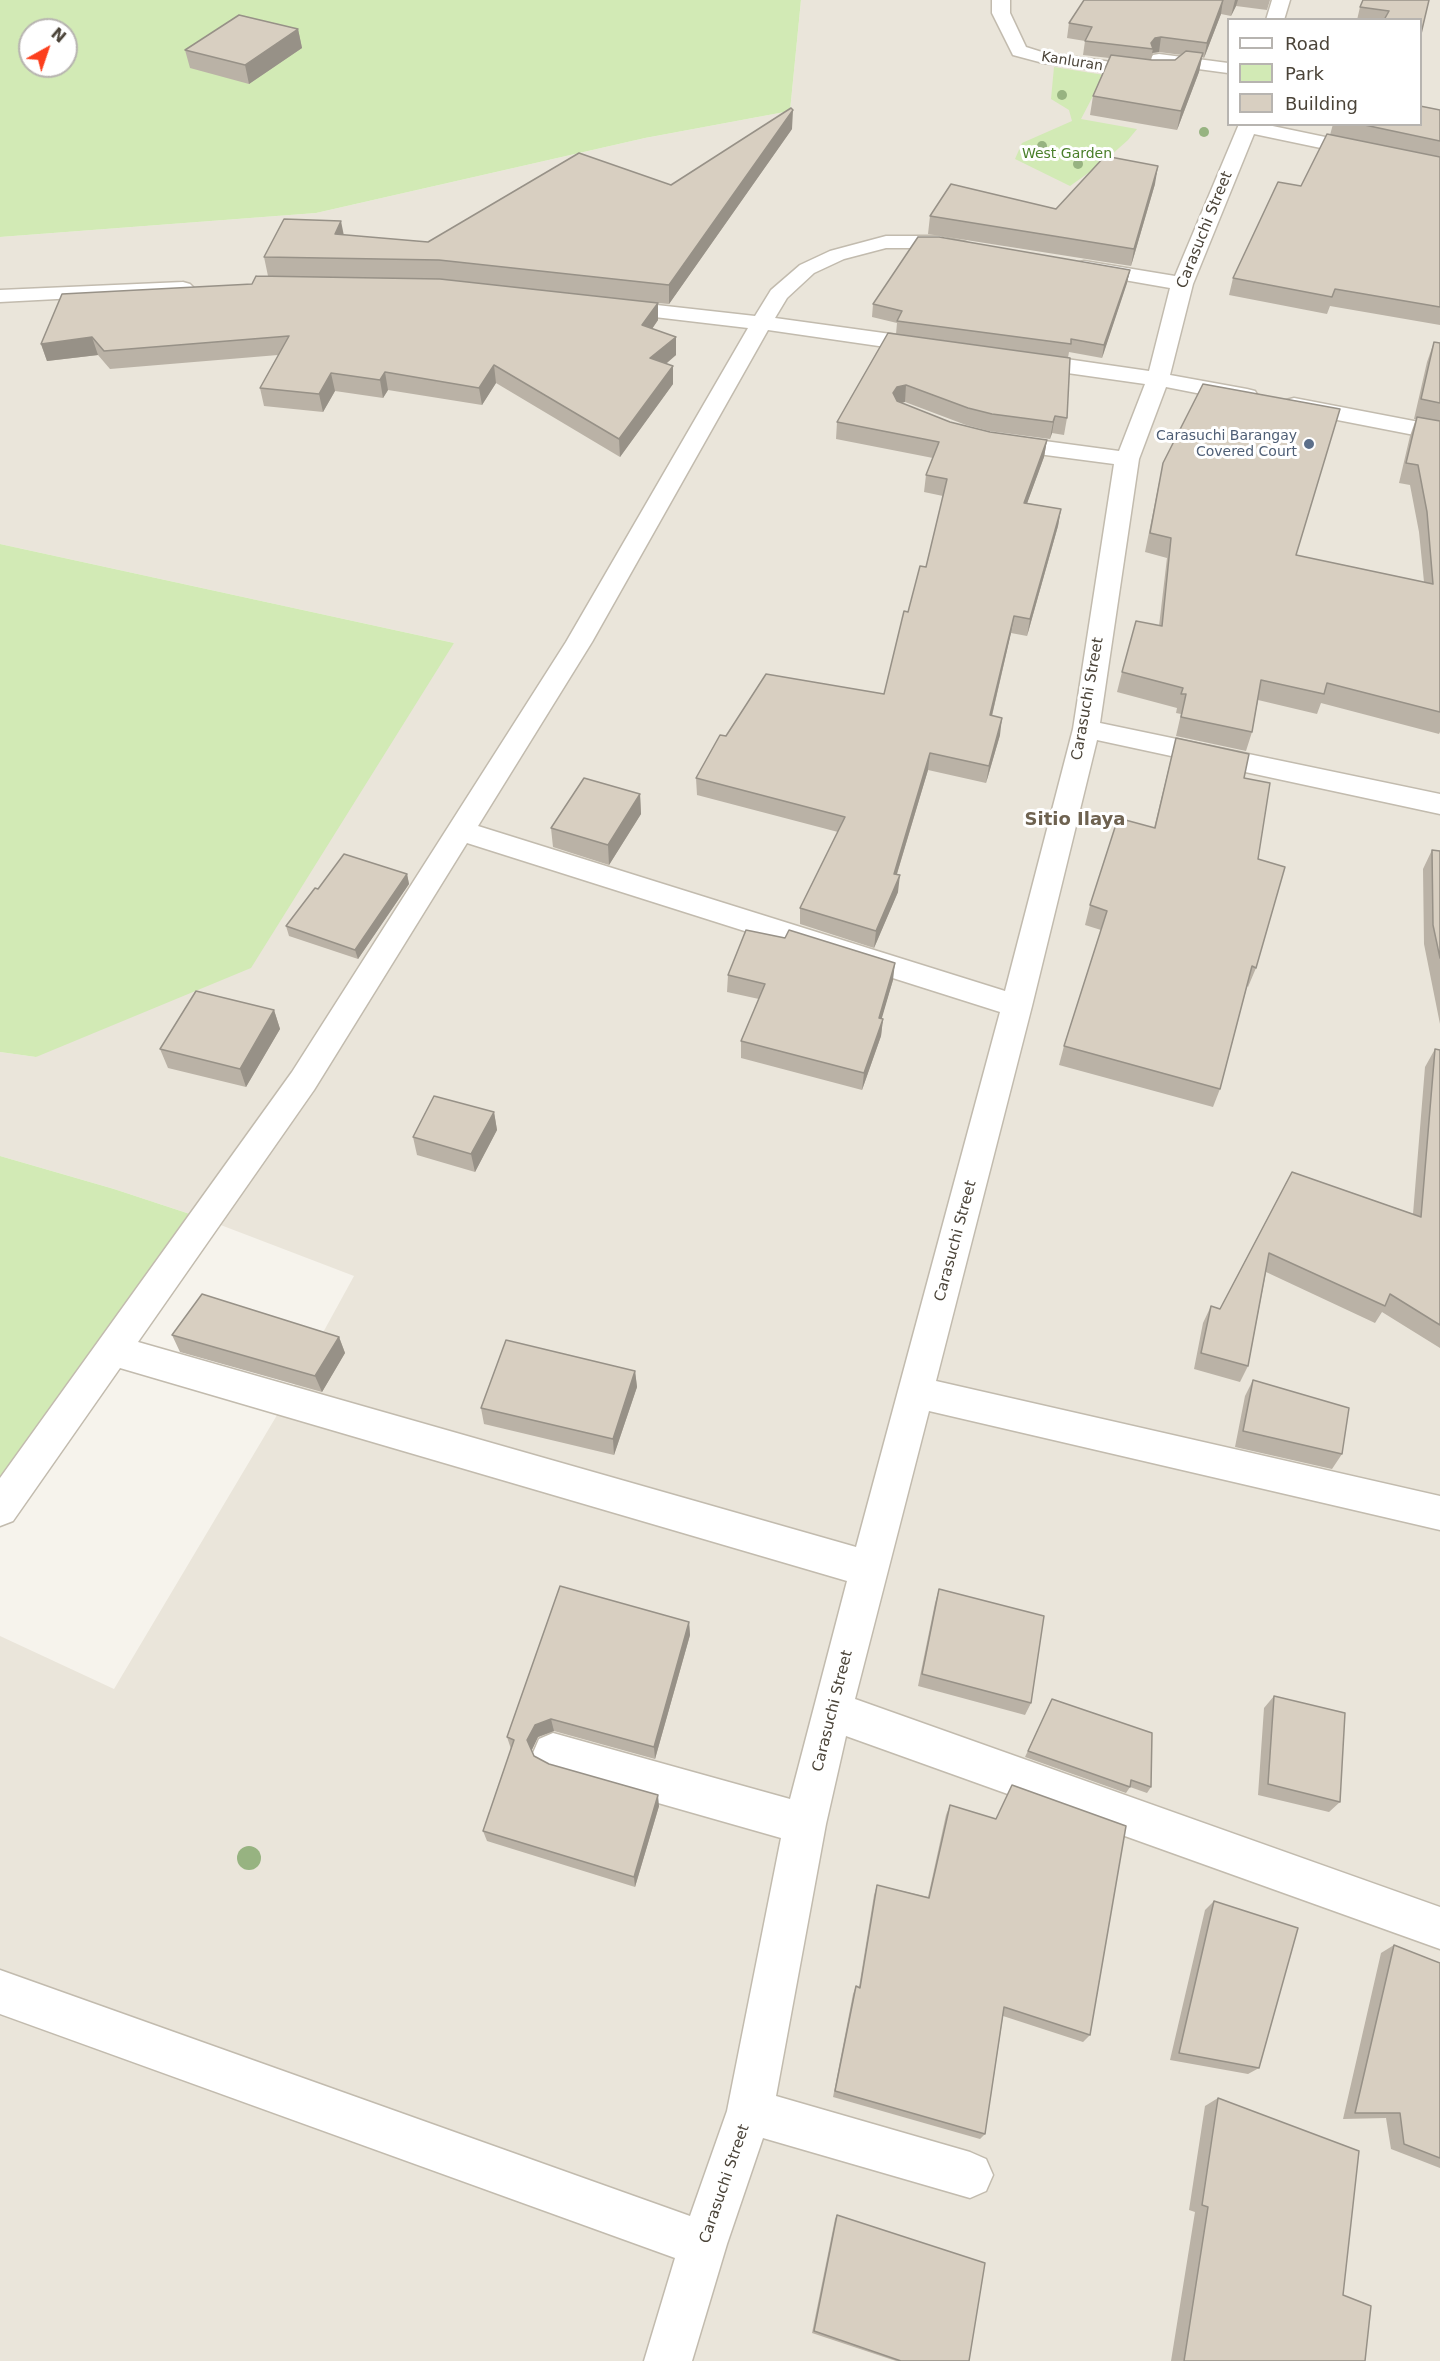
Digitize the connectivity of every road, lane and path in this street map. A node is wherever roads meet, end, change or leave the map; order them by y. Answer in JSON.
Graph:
{"nodes":[{"id":1,"x":1001,"y":0,"type":"edge"},
{"id":2,"x":1281,"y":0,"type":"edge"},
{"id":3,"x":1276,"y":18,"type":"edge"},
{"id":4,"x":1227,"y":68,"type":"edge"},
{"id":5,"x":1249,"y":126,"type":"edge"},
{"id":6,"x":1440,"y":168,"type":"edge"},
{"id":7,"x":973,"y":248,"type":"edge"},
{"id":8,"x":1066,"y":264,"type":"edge"},
{"id":9,"x":1182,"y":284,"type":"junction"},
{"id":10,"x":201,"y":287,"type":"edge"},
{"id":11,"x":0,"y":296,"type":"edge"},
{"id":12,"x":592,"y":303,"type":"edge"},
{"id":13,"x":761,"y":323,"type":"junction"},
{"id":14,"x":948,"y":349,"type":"edge"},
{"id":15,"x":1006,"y":357,"type":"edge"},
{"id":16,"x":1158,"y":379,"type":"junction"},
{"id":17,"x":1440,"y":433,"type":"edge"},
{"id":18,"x":977,"y":437,"type":"edge"},
{"id":19,"x":1126,"y":459,"type":"junction"},
{"id":20,"x":1086,"y":729,"type":"junction"},
{"id":21,"x":1440,"y":804,"type":"edge"},
{"id":22,"x":460,"y":831,"type":"junction"},
{"id":23,"x":1017,"y":1006,"type":"junction"},
{"id":24,"x":112,"y":1350,"type":"junction"},
{"id":25,"x":916,"y":1392,"type":"junction"},
{"id":26,"x":0,"y":1509,"type":"edge"},
{"id":27,"x":1440,"y":1513,"type":"edge"},
{"id":28,"x":870,"y":1569,"type":"junction"},
{"id":29,"x":832,"y":1711,"type":"junction"},
{"id":30,"x":553,"y":1753,"type":"dead end"},
{"id":31,"x":805,"y":1824,"type":"junction"},
{"id":32,"x":1440,"y":1928,"type":"edge"},
{"id":33,"x":0,"y":1992,"type":"edge"},
{"id":34,"x":750,"y":2111,"type":"junction"},
{"id":35,"x":970,"y":2175,"type":"dead end"},
{"id":36,"x":703,"y":2244,"type":"junction"},
{"id":37,"x":668,"y":2361,"type":"edge"}],
"edges":[{"from":1,"to":4,"type":"street","name":"Kanluran"},
{"from":2,"to":3,"type":"street"},
{"from":5,"to":6,"type":"street"},
{"from":5,"to":9,"type":"street","name":"Carasuchi Street"},
{"from":7,"to":13,"type":"street"},
{"from":8,"to":9,"type":"street"},
{"from":9,"to":16,"type":"street","name":"Carasuchi Street"},
{"from":10,"to":11,"type":"street"},
{"from":12,"to":13,"type":"street"},
{"from":13,"to":14,"type":"street"},
{"from":13,"to":22,"type":"street"},
{"from":15,"to":16,"type":"street"},
{"from":16,"to":17,"type":"street"},
{"from":16,"to":19,"type":"street","name":"Carasuchi Street"},
{"from":18,"to":19,"type":"street"},
{"from":19,"to":20,"type":"street","name":"Carasuchi Street"},
{"from":20,"to":21,"type":"street"},
{"from":20,"to":23,"type":"street","name":"Carasuchi Street"},
{"from":22,"to":23,"type":"street"},
{"from":22,"to":24,"type":"street"},
{"from":23,"to":25,"type":"street","name":"Carasuchi Street"},
{"from":24,"to":26,"type":"street"},
{"from":24,"to":28,"type":"street"},
{"from":25,"to":27,"type":"street"},
{"from":25,"to":28,"type":"street","name":"Carasuchi Street"},
{"from":28,"to":29,"type":"street","name":"Carasuchi Street"},
{"from":29,"to":31,"type":"street","name":"Carasuchi Street"},
{"from":29,"to":32,"type":"street"},
{"from":30,"to":31,"type":"street"},
{"from":31,"to":34,"type":"street","name":"Carasuchi Street"},
{"from":33,"to":36,"type":"street"},
{"from":34,"to":35,"type":"street"},
{"from":34,"to":36,"type":"street","name":"Carasuchi Street"},
{"from":36,"to":37,"type":"street","name":"Carasuchi Street"}]}
